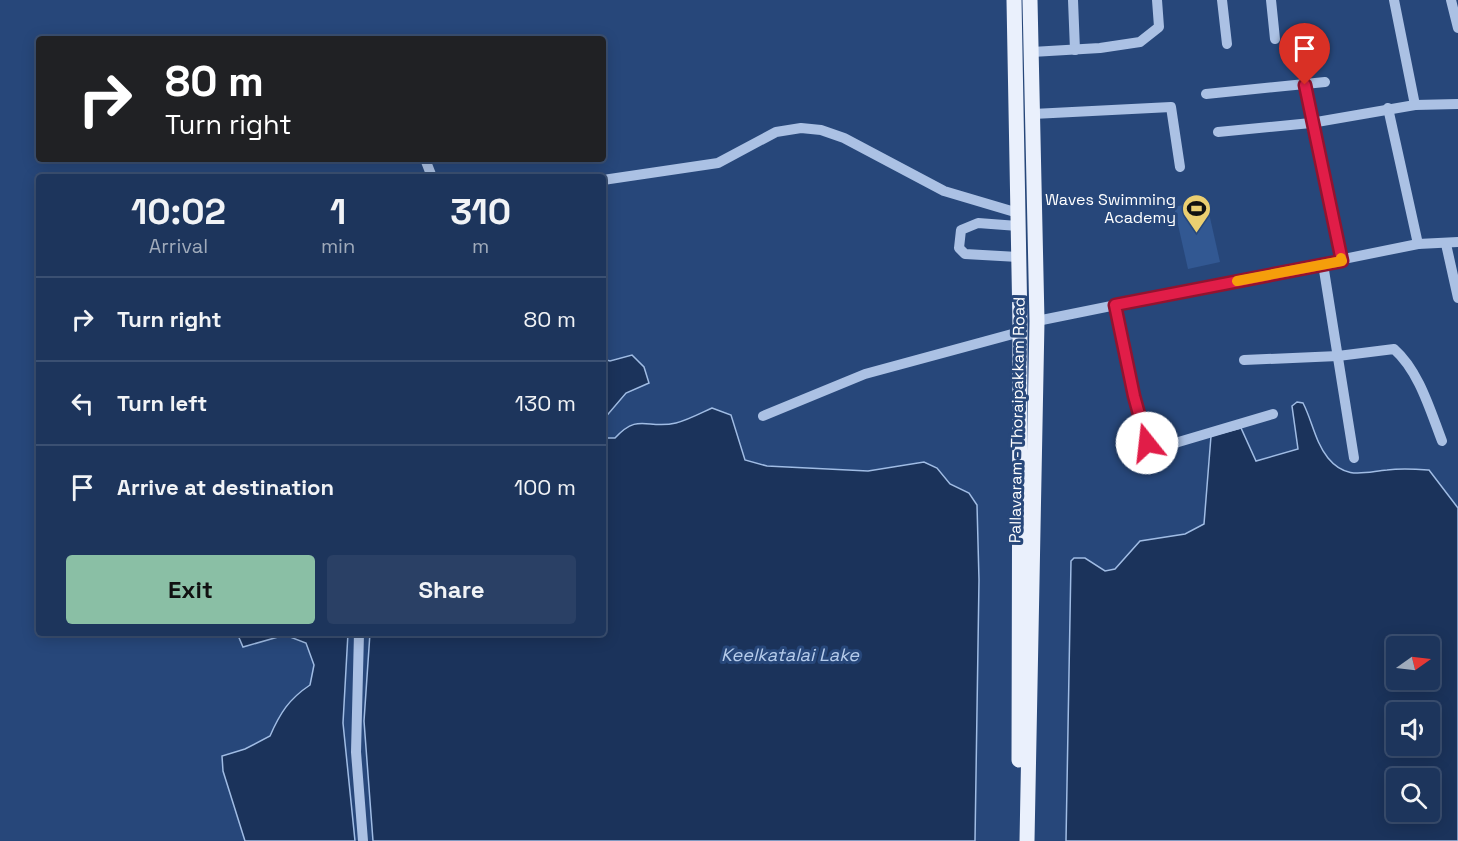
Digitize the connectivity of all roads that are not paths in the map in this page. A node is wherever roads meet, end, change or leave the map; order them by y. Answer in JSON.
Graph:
{"nodes":[{"id":1,"x":1014,"y":0,"type":"edge"},
{"id":2,"x":1030,"y":0,"type":"edge"},
{"id":3,"x":1073,"y":0,"type":"edge"},
{"id":4,"x":1157,"y":0,"type":"edge"},
{"id":5,"x":1222,"y":0,"type":"edge"},
{"id":6,"x":1271,"y":0,"type":"edge"},
{"id":7,"x":1394,"y":0,"type":"edge"},
{"id":8,"x":1451,"y":0,"type":"edge"},
{"id":9,"x":1458,"y":28,"type":"edge"},
{"id":10,"x":1275,"y":39,"type":"dead end"},
{"id":11,"x":1227,"y":44,"type":"dead end"},
{"id":12,"x":1075,"y":50,"type":"junction"},
{"id":13,"x":1032,"y":52,"type":"junction"},
{"id":14,"x":1325,"y":82,"type":"dead end"},
{"id":15,"x":1305,"y":85,"type":"junction"},
{"id":16,"x":1206,"y":94,"type":"dead end"},
{"id":17,"x":1458,"y":104,"type":"edge"},
{"id":18,"x":1415,"y":105,"type":"junction"},
{"id":19,"x":1388,"y":108,"type":"junction"},
{"id":20,"x":1033,"y":114,"type":"junction"},
{"id":21,"x":1311,"y":123,"type":"junction"},
{"id":22,"x":1218,"y":132,"type":"dead end"},
{"id":23,"x":1180,"y":167,"type":"dead end"},
{"id":24,"x":606,"y":180,"type":"edge"},
{"id":25,"x":1018,"y":220,"type":"junction"},
{"id":26,"x":1458,"y":242,"type":"edge"},
{"id":27,"x":1418,"y":244,"type":"junction"},
{"id":28,"x":1446,"y":244,"type":"junction"},
{"id":29,"x":1019,"y":257,"type":"junction"},
{"id":30,"x":1342,"y":261,"type":"junction"},
{"id":31,"x":1323,"y":264,"type":"junction"},
{"id":32,"x":1458,"y":297,"type":"edge"},
{"id":33,"x":1115,"y":305,"type":"junction"},
{"id":34,"x":1037,"y":321,"type":"junction"},
{"id":35,"x":1020,"y":332,"type":"junction"},
{"id":36,"x":1338,"y":356,"type":"junction"},
{"id":37,"x":1244,"y":360,"type":"dead end"},
{"id":38,"x":1273,"y":414,"type":"dead end"},
{"id":39,"x":763,"y":416,"type":"dead end"},
{"id":40,"x":1442,"y":441,"type":"dead end"},
{"id":41,"x":1354,"y":458,"type":"dead end"},
{"id":42,"x":359,"y":636,"type":"edge"},
{"id":43,"x":363,"y":841,"type":"edge"},
{"id":44,"x":1018,"y":841,"type":"edge"},
{"id":45,"x":1027,"y":841,"type":"edge"}],
"edges":[{"from":1,"to":25,"type":"main road","name":"Pallavaram - Thoraipakkam Road"},
{"from":2,"to":13,"type":"main road","name":"Pallavaram - Thoraipakkam Road"},
{"from":3,"to":12,"type":"street"},
{"from":4,"to":12,"type":"street"},
{"from":5,"to":11,"type":"street"},
{"from":6,"to":10,"type":"street"},
{"from":7,"to":18,"type":"street"},
{"from":8,"to":9,"type":"street"},
{"from":12,"to":13,"type":"street"},
{"from":13,"to":20,"type":"main road","name":"Pallavaram - Thoraipakkam Road"},
{"from":14,"to":15,"type":"street"},
{"from":15,"to":16,"type":"street"},
{"from":15,"to":21,"type":"street"},
{"from":17,"to":18,"type":"street"},
{"from":18,"to":19,"type":"street"},
{"from":19,"to":21,"type":"street"},
{"from":19,"to":27,"type":"street"},
{"from":20,"to":23,"type":"street"},
{"from":20,"to":34,"type":"main road","name":"Pallavaram - Thoraipakkam Road"},
{"from":21,"to":22,"type":"street"},
{"from":21,"to":30,"type":"street"},
{"from":24,"to":25,"type":"street"},
{"from":25,"to":29,"type":"main road","name":"Pallavaram - Thoraipakkam Road"},
{"from":25,"to":29,"type":"street"},
{"from":26,"to":28,"type":"street"},
{"from":27,"to":28,"type":"street"},
{"from":27,"to":30,"type":"street"},
{"from":28,"to":32,"type":"street"},
{"from":29,"to":35,"type":"main road","name":"Pallavaram - Thoraipakkam Road"},
{"from":30,"to":31,"type":"street"},
{"from":31,"to":33,"type":"street"},
{"from":31,"to":36,"type":"street"},
{"from":33,"to":34,"type":"street"},
{"from":33,"to":38,"type":"street"},
{"from":34,"to":45,"type":"main road","name":"Pallavaram - Thoraipakkam Road"},
{"from":35,"to":39,"type":"street"},
{"from":35,"to":44,"type":"main road","name":"Pallavaram - Thoraipakkam Road"},
{"from":36,"to":37,"type":"street"},
{"from":36,"to":40,"type":"street"},
{"from":36,"to":41,"type":"street"},
{"from":42,"to":43,"type":"street"}]}
